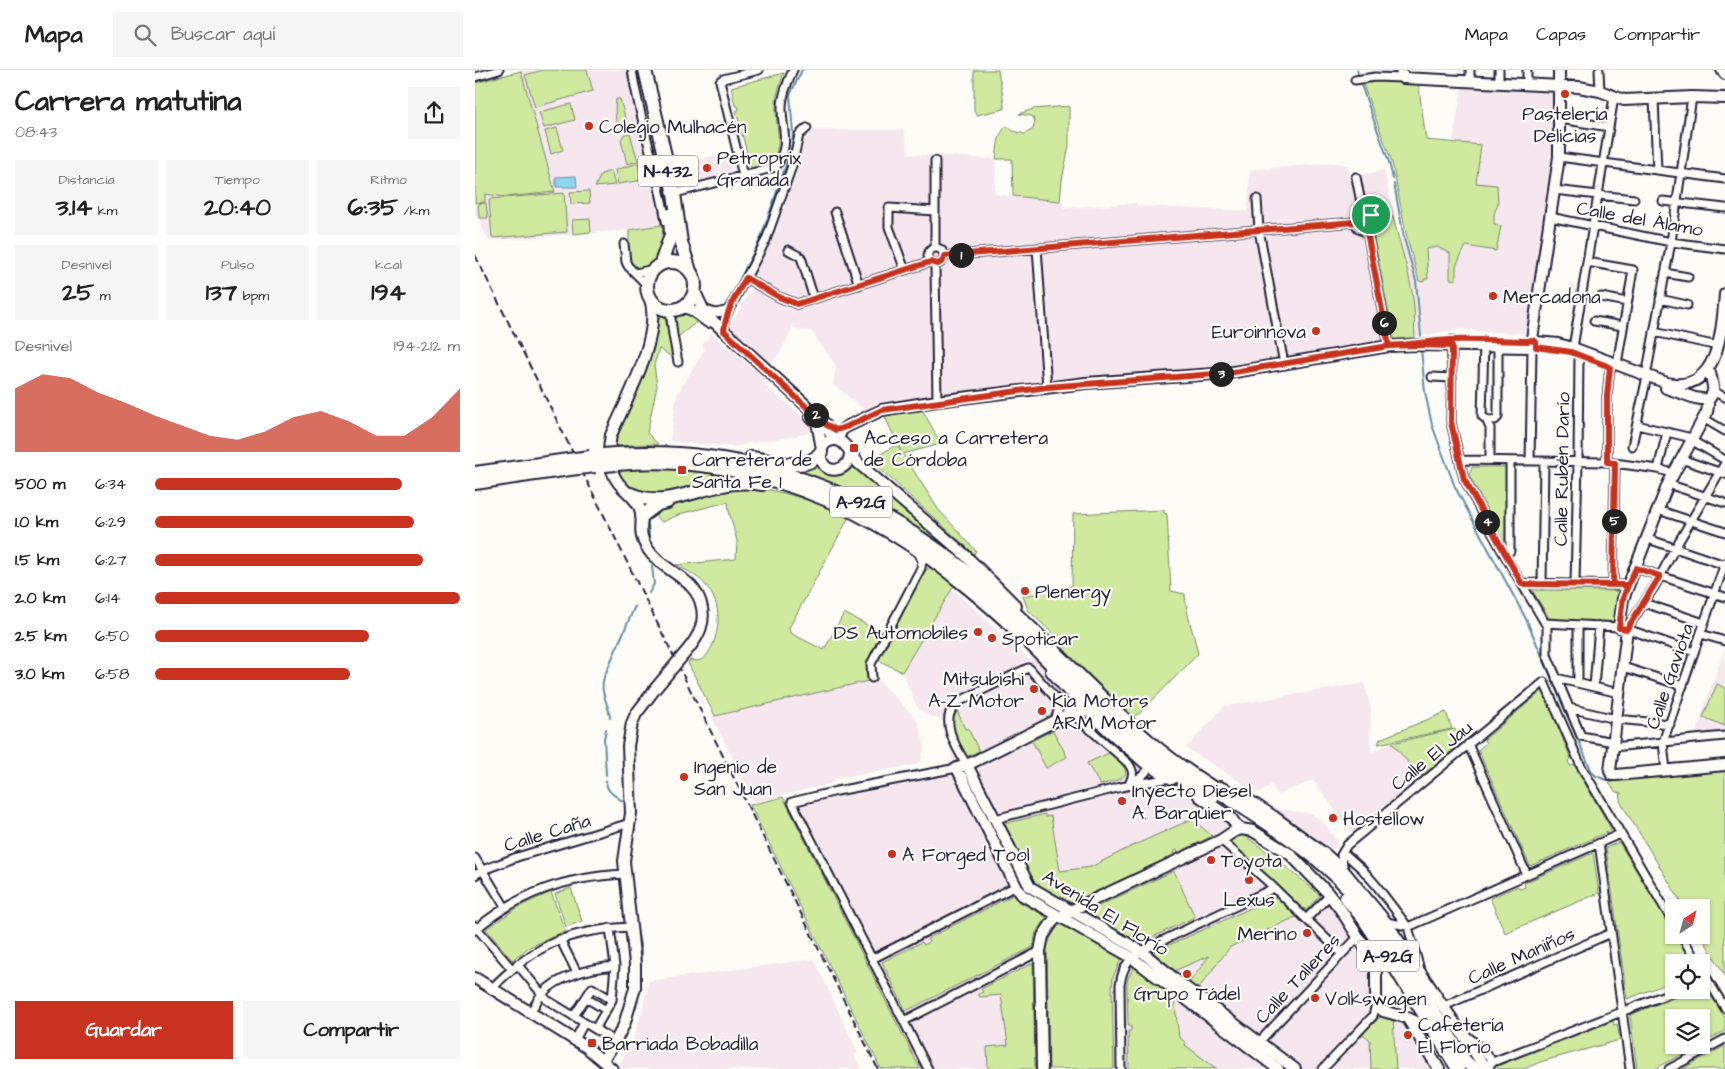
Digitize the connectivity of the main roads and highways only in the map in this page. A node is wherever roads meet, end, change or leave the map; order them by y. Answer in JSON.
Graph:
{"nodes":[{"id":1,"x":638,"y":70,"type":"edge"},
{"id":2,"x":645,"y":70,"type":"edge"},
{"id":3,"x":657,"y":266,"type":"junction"},
{"id":4,"x":690,"y":271,"type":"junction"},
{"id":5,"x":821,"y":450,"type":"road end"},
{"id":6,"x":691,"y":455,"type":"junction"},
{"id":7,"x":604,"y":460,"type":"junction"},
{"id":8,"x":569,"y":464,"type":"junction"},
{"id":9,"x":475,"y":473,"type":"edge"},
{"id":10,"x":475,"y":482,"type":"edge"},
{"id":11,"x":797,"y":488,"type":"junction"},
{"id":12,"x":631,"y":494,"type":"road end"},
{"id":13,"x":673,"y":498,"type":"junction"},
{"id":14,"x":642,"y":516,"type":"road end"},
{"id":15,"x":1236,"y":811,"type":"junction"},
{"id":16,"x":1251,"y":821,"type":"junction"},
{"id":17,"x":1464,"y":1067,"type":"edge"}],
"edges":[{"from":1,"to":3,"type":"highway","number":"N-432"},
{"from":2,"to":4,"type":"highway","number":"N-432"},
{"from":3,"to":4,"type":"highway"},
{"from":3,"to":4,"type":"highway","number":"N-432"},
{"from":5,"to":6,"type":"highway"},
{"from":6,"to":7,"type":"highway","number":"A-92G"},
{"from":6,"to":15,"type":"highway","number":"A-92G"},
{"from":7,"to":8,"type":"highway","number":"A-92G","bridge":true},
{"from":7,"to":11,"type":"highway","number":"A-92G"},
{"from":8,"to":9,"type":"highway","number":"A-92G"},
{"from":8,"to":10,"type":"highway","number":"A-92G"},
{"from":11,"to":13,"type":"highway"},
{"from":11,"to":15,"type":"highway","number":"A-92G"},
{"from":12,"to":13,"type":"highway"},
{"from":13,"to":14,"type":"highway"},
{"from":15,"to":16,"type":"highway","number":"A-92G"},
{"from":16,"to":17,"type":"highway","number":"A-92G"},
{"from":16,"to":17,"type":"highway","number":"A-92G"}]}
